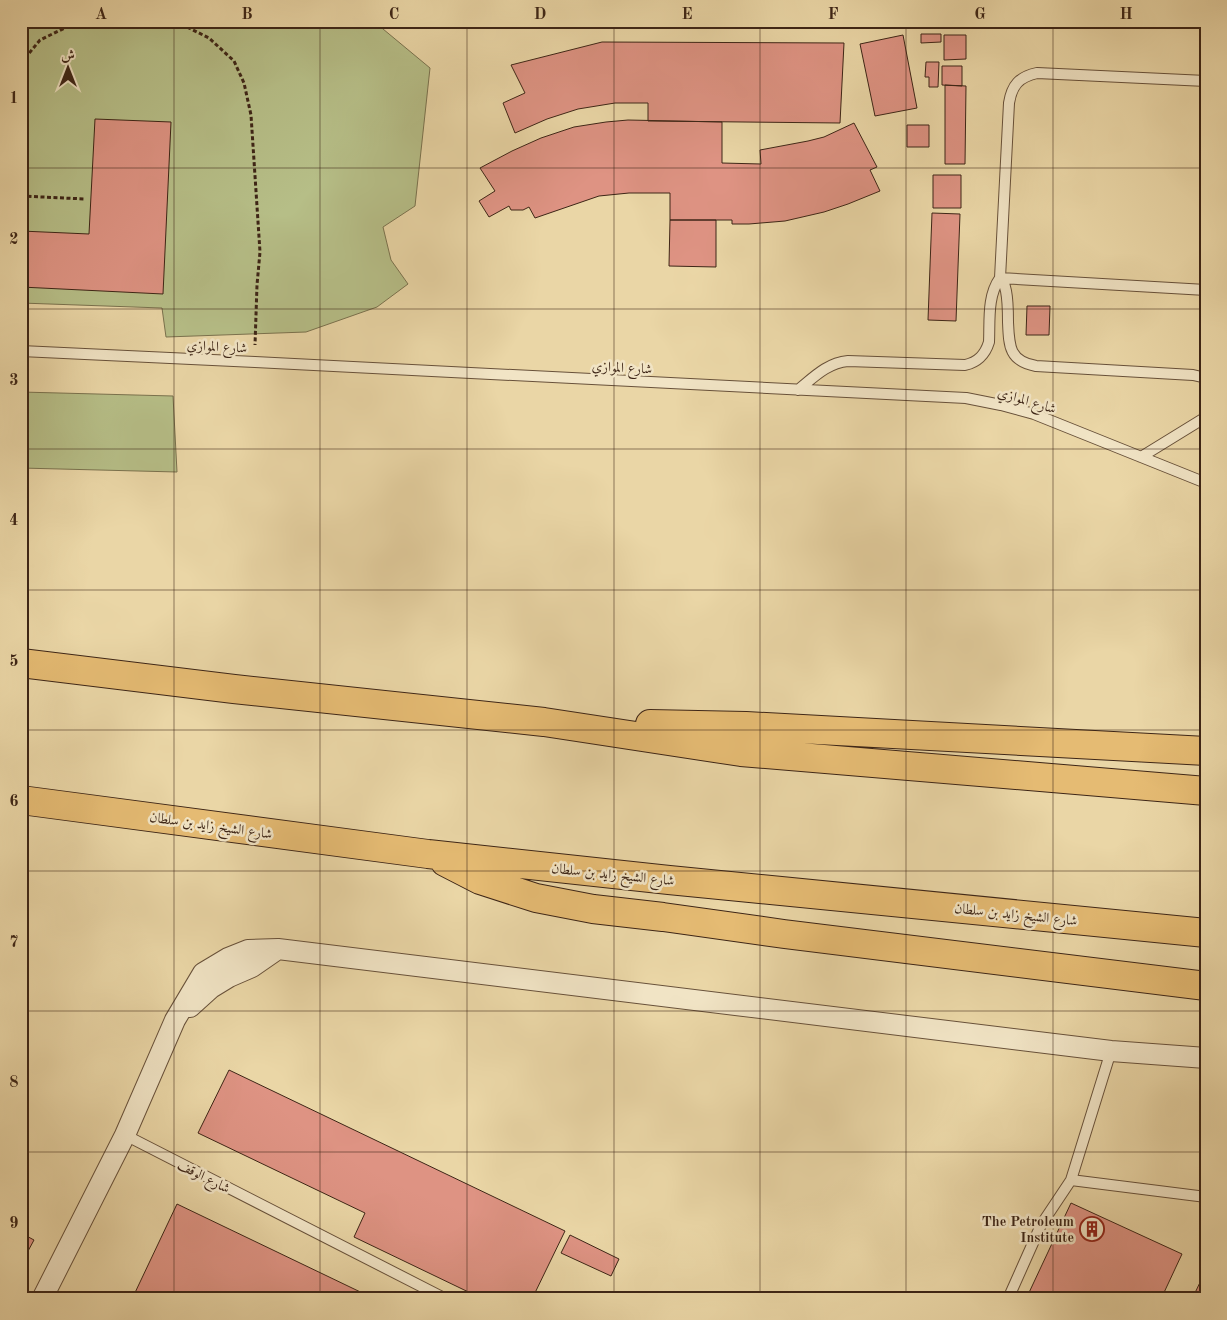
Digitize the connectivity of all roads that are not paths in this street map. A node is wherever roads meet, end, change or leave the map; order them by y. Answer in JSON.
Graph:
{"nodes":[{"id":1,"x":1206,"y":82,"type":"edge"},
{"id":2,"x":1000,"y":278,"type":"junction"},
{"id":3,"x":1206,"y":290,"type":"edge"},
{"id":4,"x":21,"y":351,"type":"edge"},
{"id":5,"x":1206,"y":378,"type":"edge"},
{"id":6,"x":798,"y":390,"type":"junction"},
{"id":7,"x":1206,"y":417,"type":"edge"},
{"id":8,"x":1141,"y":457,"type":"junction"},
{"id":9,"x":1206,"y":483,"type":"edge"},
{"id":10,"x":21,"y":663,"type":"edge"},
{"id":11,"x":544,"y":722,"type":"junction"},
{"id":12,"x":1206,"y":751,"type":"edge"},
{"id":13,"x":1206,"y":791,"type":"edge"},
{"id":14,"x":21,"y":800,"type":"edge"},
{"id":15,"x":428,"y":854,"type":"junction"},
{"id":16,"x":1206,"y":933,"type":"edge"},
{"id":17,"x":1206,"y":986,"type":"edge"},
{"id":18,"x":1111,"y":1051,"type":"junction"},
{"id":19,"x":1206,"y":1058,"type":"edge"},
{"id":20,"x":125,"y":1135,"type":"junction"},
{"id":21,"x":1071,"y":1180,"type":"junction"},
{"id":22,"x":1206,"y":1198,"type":"edge"},
{"id":23,"x":42,"y":1299,"type":"edge"},
{"id":24,"x":446,"y":1299,"type":"edge"},
{"id":25,"x":1008,"y":1299,"type":"edge"}],
"edges":[{"from":1,"to":2,"type":"lane"},
{"from":2,"to":3,"type":"lane"},
{"from":2,"to":5,"type":"lane"},
{"from":2,"to":6,"type":"lane"},
{"from":4,"to":6,"type":"lane","name":"شارع الموازي"},
{"from":6,"to":8,"type":"lane","name":"شارع الموازي"},
{"from":7,"to":8,"type":"lane"},
{"from":8,"to":9,"type":"lane","name":"شارع الموازي"},
{"from":10,"to":11,"type":"highway"},
{"from":11,"to":12,"type":"highway"},
{"from":11,"to":13,"type":"highway"},
{"from":14,"to":15,"type":"highway","name":"شارع الشيخ زايد بن سلطان"},
{"from":15,"to":16,"type":"highway","name":"شارع الشيخ زايد بن سلطان"},
{"from":15,"to":17,"type":"highway"},
{"from":18,"to":19,"type":"street"},
{"from":18,"to":20,"type":"street"},
{"from":18,"to":21,"type":"lane"},
{"from":20,"to":23,"type":"street"},
{"from":20,"to":24,"type":"lane","name":"شارع الوقف"},
{"from":21,"to":22,"type":"lane"},
{"from":21,"to":25,"type":"lane"}]}
